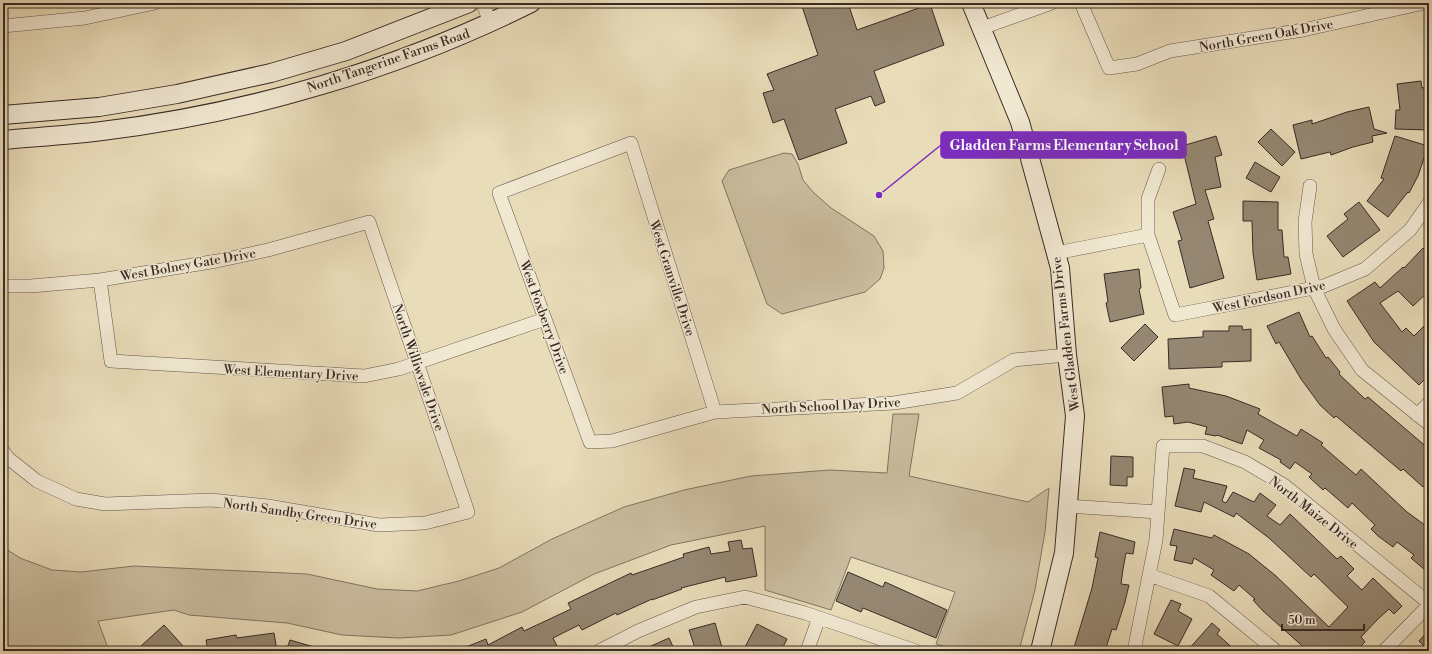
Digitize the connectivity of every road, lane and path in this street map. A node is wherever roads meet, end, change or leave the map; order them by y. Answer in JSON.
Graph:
{"nodes":[{"id":1,"x":155,"y":3,"type":"edge"},
{"id":2,"x":469,"y":3,"type":"edge"},
{"id":3,"x":482,"y":3,"type":"edge"},
{"id":4,"x":532,"y":3,"type":"edge"},
{"id":5,"x":971,"y":3,"type":"edge"},
{"id":6,"x":1052,"y":3,"type":"edge"},
{"id":7,"x":1081,"y":3,"type":"edge"},
{"id":8,"x":1424,"y":3,"type":"edge"},
{"id":9,"x":490,"y":23,"type":"junction"},
{"id":10,"x":3,"y":26,"type":"edge"},
{"id":11,"x":982,"y":28,"type":"junction"},
{"id":12,"x":3,"y":115,"type":"edge"},
{"id":13,"x":3,"y":140,"type":"edge"},
{"id":14,"x":631,"y":143,"type":"joint"},
{"id":15,"x":1159,"y":169,"type":"dead end"},
{"id":16,"x":1310,"y":186,"type":"dead end"},
{"id":17,"x":1429,"y":204,"type":"edge"},
{"id":18,"x":369,"y":222,"type":"joint"},
{"id":19,"x":1148,"y":235,"type":"junction"},
{"id":20,"x":1056,"y":254,"type":"junction"},
{"id":21,"x":100,"y":280,"type":"junction"},
{"id":22,"x":3,"y":286,"type":"edge"},
{"id":23,"x":1314,"y":288,"type":"junction"},
{"id":24,"x":545,"y":319,"type":"junction"},
{"id":25,"x":1067,"y":355,"type":"junction"},
{"id":26,"x":418,"y":363,"type":"junction"},
{"id":27,"x":1429,"y":403,"type":"edge"},
{"id":28,"x":715,"y":412,"type":"junction"},
{"id":29,"x":1417,"y":415,"type":"junction"},
{"id":30,"x":1429,"y":424,"type":"edge"},
{"id":31,"x":590,"y":442,"type":"joint"},
{"id":32,"x":3,"y":451,"type":"edge"},
{"id":33,"x":1067,"y":506,"type":"junction"},
{"id":34,"x":468,"y":512,"type":"joint"},
{"id":35,"x":1158,"y":512,"type":"junction"},
{"id":36,"x":1149,"y":575,"type":"junction"},
{"id":37,"x":1429,"y":604,"type":"edge"},
{"id":38,"x":819,"y":618,"type":"junction"},
{"id":39,"x":601,"y":650,"type":"edge"},
{"id":40,"x":807,"y":651,"type":"edge"},
{"id":41,"x":916,"y":651,"type":"edge"},
{"id":42,"x":1040,"y":651,"type":"edge"},
{"id":43,"x":1134,"y":651,"type":"edge"},
{"id":44,"x":1276,"y":651,"type":"edge"},
{"id":45,"x":1384,"y":651,"type":"edge"}],
"edges":[{"from":1,"to":10,"type":"street"},
{"from":2,"to":12,"type":"main road","name":"North Tangerine Farms Road"},
{"from":3,"to":9,"type":"street"},
{"from":4,"to":9,"type":"main road","name":"North Tangerine Farms Road"},
{"from":5,"to":11,"type":"main road","name":"West Gladden Farms Drive"},
{"from":6,"to":11,"type":"street"},
{"from":7,"to":8,"type":"street","name":"North Green Oak Drive"},
{"from":9,"to":13,"type":"main road","name":"North Tangerine Farms Road"},
{"from":11,"to":20,"type":"main road","name":"West Gladden Farms Drive"},
{"from":14,"to":24,"type":"street","name":"West Foxberry Drive"},
{"from":14,"to":28,"type":"street","name":"West Granville Drive"},
{"from":15,"to":19,"type":"street"},
{"from":16,"to":23,"type":"street"},
{"from":17,"to":23,"type":"street","name":"West Fordson Drive"},
{"from":18,"to":21,"type":"street","name":"West Bolney Gate Drive"},
{"from":18,"to":26,"type":"street","name":"North Williwvale Drive"},
{"from":19,"to":20,"type":"street"},
{"from":19,"to":23,"type":"street","name":"West Fordson Drive"},
{"from":20,"to":25,"type":"main road","name":"West Gladden Farms Drive"},
{"from":21,"to":22,"type":"street","name":"West Bolney Gate Drive"},
{"from":21,"to":26,"type":"street","name":"West Elementary Drive"},
{"from":23,"to":29,"type":"street"},
{"from":24,"to":26,"type":"street","name":"West Elementary Drive"},
{"from":24,"to":31,"type":"street","name":"West Foxberry Drive"},
{"from":25,"to":28,"type":"street","name":"North School Day Drive"},
{"from":25,"to":33,"type":"main road","name":"West Gladden Farms Drive"},
{"from":26,"to":34,"type":"street","name":"North Williwvale Drive"},
{"from":27,"to":29,"type":"street"},
{"from":28,"to":31,"type":"street","name":"North School Day Drive"},
{"from":29,"to":30,"type":"street"},
{"from":32,"to":34,"type":"street","name":"North Sandby Green Drive"},
{"from":33,"to":35,"type":"street"},
{"from":33,"to":42,"type":"main road","name":"West Gladden Farms Drive"},
{"from":35,"to":36,"type":"street"},
{"from":35,"to":37,"type":"street","name":"North Maize Drive"},
{"from":36,"to":43,"type":"street"},
{"from":36,"to":44,"type":"street"},
{"from":37,"to":45,"type":"street"},
{"from":38,"to":39,"type":"street"},
{"from":38,"to":40,"type":"street"},
{"from":38,"to":41,"type":"street"}]}
